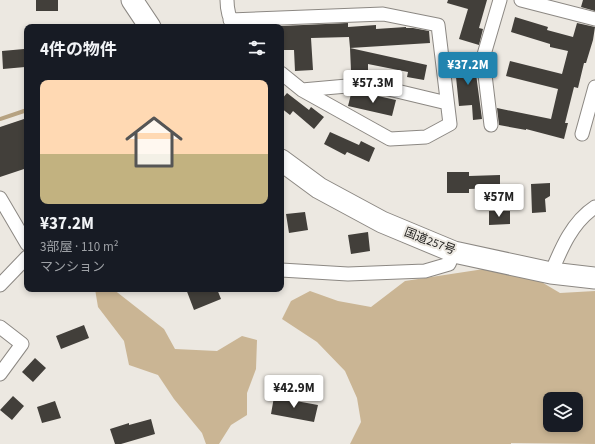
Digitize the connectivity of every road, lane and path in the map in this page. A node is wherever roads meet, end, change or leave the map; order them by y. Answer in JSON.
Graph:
{"nodes":[{"id":1,"x":132,"y":0,"type":"edge"},
{"id":2,"x":227,"y":0,"type":"edge"},
{"id":3,"x":500,"y":0,"type":"edge"},
{"id":4,"x":521,"y":0,"type":"edge"},
{"id":5,"x":595,"y":19,"type":"edge"},
{"id":6,"x":148,"y":24,"type":"edge"},
{"id":7,"x":232,"y":24,"type":"edge"},
{"id":8,"x":284,"y":75,"type":"edge"},
{"id":9,"x":595,"y":87,"type":"edge"},
{"id":10,"x":302,"y":90,"type":"junction"},
{"id":11,"x":447,"y":103,"type":"junction"},
{"id":12,"x":491,"y":125,"type":"dead end"},
{"id":13,"x":582,"y":134,"type":"dead end"},
{"id":14,"x":284,"y":162,"type":"edge"},
{"id":15,"x":0,"y":198,"type":"edge"},
{"id":16,"x":595,"y":207,"type":"edge"},
{"id":17,"x":24,"y":239,"type":"edge"},
{"id":18,"x":454,"y":252,"type":"junction"},
{"id":19,"x":24,"y":260,"type":"edge"},
{"id":20,"x":284,"y":270,"type":"edge"},
{"id":21,"x":551,"y":273,"type":"junction"},
{"id":22,"x":595,"y":278,"type":"edge"},
{"id":23,"x":0,"y":285,"type":"edge"},
{"id":24,"x":0,"y":327,"type":"edge"},
{"id":25,"x":0,"y":374,"type":"edge"}],
"edges":[{"from":1,"to":6,"type":"highway"},
{"from":2,"to":7,"type":"street"},
{"from":3,"to":12,"type":"street"},
{"from":4,"to":5,"type":"street"},
{"from":7,"to":11,"type":"street"},
{"from":8,"to":10,"type":"street"},
{"from":9,"to":13,"type":"street"},
{"from":10,"to":11,"type":"street"},
{"from":10,"to":11,"type":"street"},
{"from":14,"to":18,"type":"highway","name":"国道257号"},
{"from":15,"to":17,"type":"street"},
{"from":16,"to":21,"type":"street"},
{"from":18,"to":20,"type":"street"},
{"from":18,"to":21,"type":"highway","name":"国道257号"},
{"from":19,"to":23,"type":"street"},
{"from":21,"to":22,"type":"highway","name":"国道257号"},
{"from":24,"to":25,"type":"street"}]}
